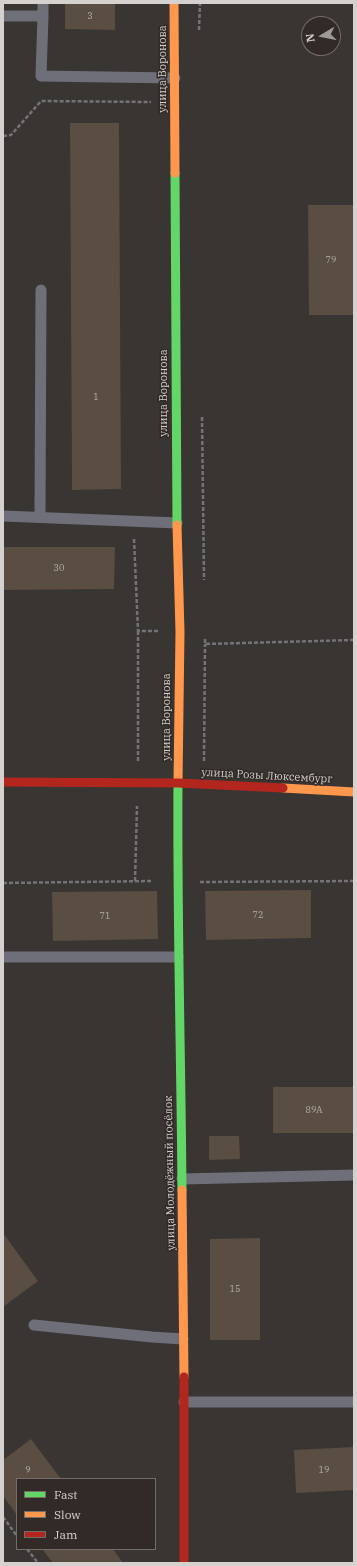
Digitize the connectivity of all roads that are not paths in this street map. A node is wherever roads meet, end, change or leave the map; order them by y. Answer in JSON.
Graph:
{"nodes":[{"id":1,"x":43,"y":3,"type":"edge"},
{"id":2,"x":174,"y":3,"type":"edge"},
{"id":3,"x":3,"y":16,"type":"edge"},
{"id":4,"x":43,"y":16,"type":"junction"},
{"id":5,"x":175,"y":78,"type":"junction"},
{"id":6,"x":41,"y":290,"type":"dead end"},
{"id":7,"x":3,"y":516,"type":"edge"},
{"id":8,"x":40,"y":516,"type":"junction"},
{"id":9,"x":177,"y":523,"type":"junction"},
{"id":10,"x":3,"y":782,"type":"edge"},
{"id":11,"x":178,"y":783,"type":"junction"},
{"id":12,"x":354,"y":792,"type":"edge"},
{"id":13,"x":3,"y":957,"type":"edge"},
{"id":14,"x":178,"y":957,"type":"junction"},
{"id":15,"x":354,"y":1175,"type":"edge"},
{"id":16,"x":182,"y":1179,"type":"junction"},
{"id":17,"x":34,"y":1325,"type":"dead end"},
{"id":18,"x":184,"y":1339,"type":"junction"},
{"id":19,"x":184,"y":1402,"type":"junction"},
{"id":20,"x":354,"y":1402,"type":"edge"},
{"id":21,"x":184,"y":1563,"type":"edge"}],
"edges":[{"from":1,"to":4,"type":"lane"},
{"from":2,"to":5,"type":"street","name":"улица Воронова"},
{"from":3,"to":4,"type":"lane"},
{"from":4,"to":5,"type":"lane"},
{"from":5,"to":9,"type":"street","name":"улица Воронова"},
{"from":6,"to":8,"type":"lane"},
{"from":7,"to":8,"type":"lane"},
{"from":8,"to":9,"type":"lane"},
{"from":9,"to":11,"type":"street","name":"улица Воронова"},
{"from":10,"to":11,"type":"street","name":"улица Розы Люксембург"},
{"from":11,"to":12,"type":"street","name":"улица Розы Люксембург"},
{"from":11,"to":14,"type":"street","name":"улица Молодёжный посёлок"},
{"from":13,"to":14,"type":"lane"},
{"from":14,"to":16,"type":"street","name":"улица Молодёжный посёлок"},
{"from":15,"to":16,"type":"lane"},
{"from":16,"to":18,"type":"street","name":"улица Молодёжный посёлок"},
{"from":17,"to":18,"type":"lane"},
{"from":18,"to":19,"type":"street","name":"улица Молодёжный посёлок"},
{"from":19,"to":20,"type":"lane"},
{"from":19,"to":21,"type":"street","name":"улица Молодёжный посёлок"}]}
